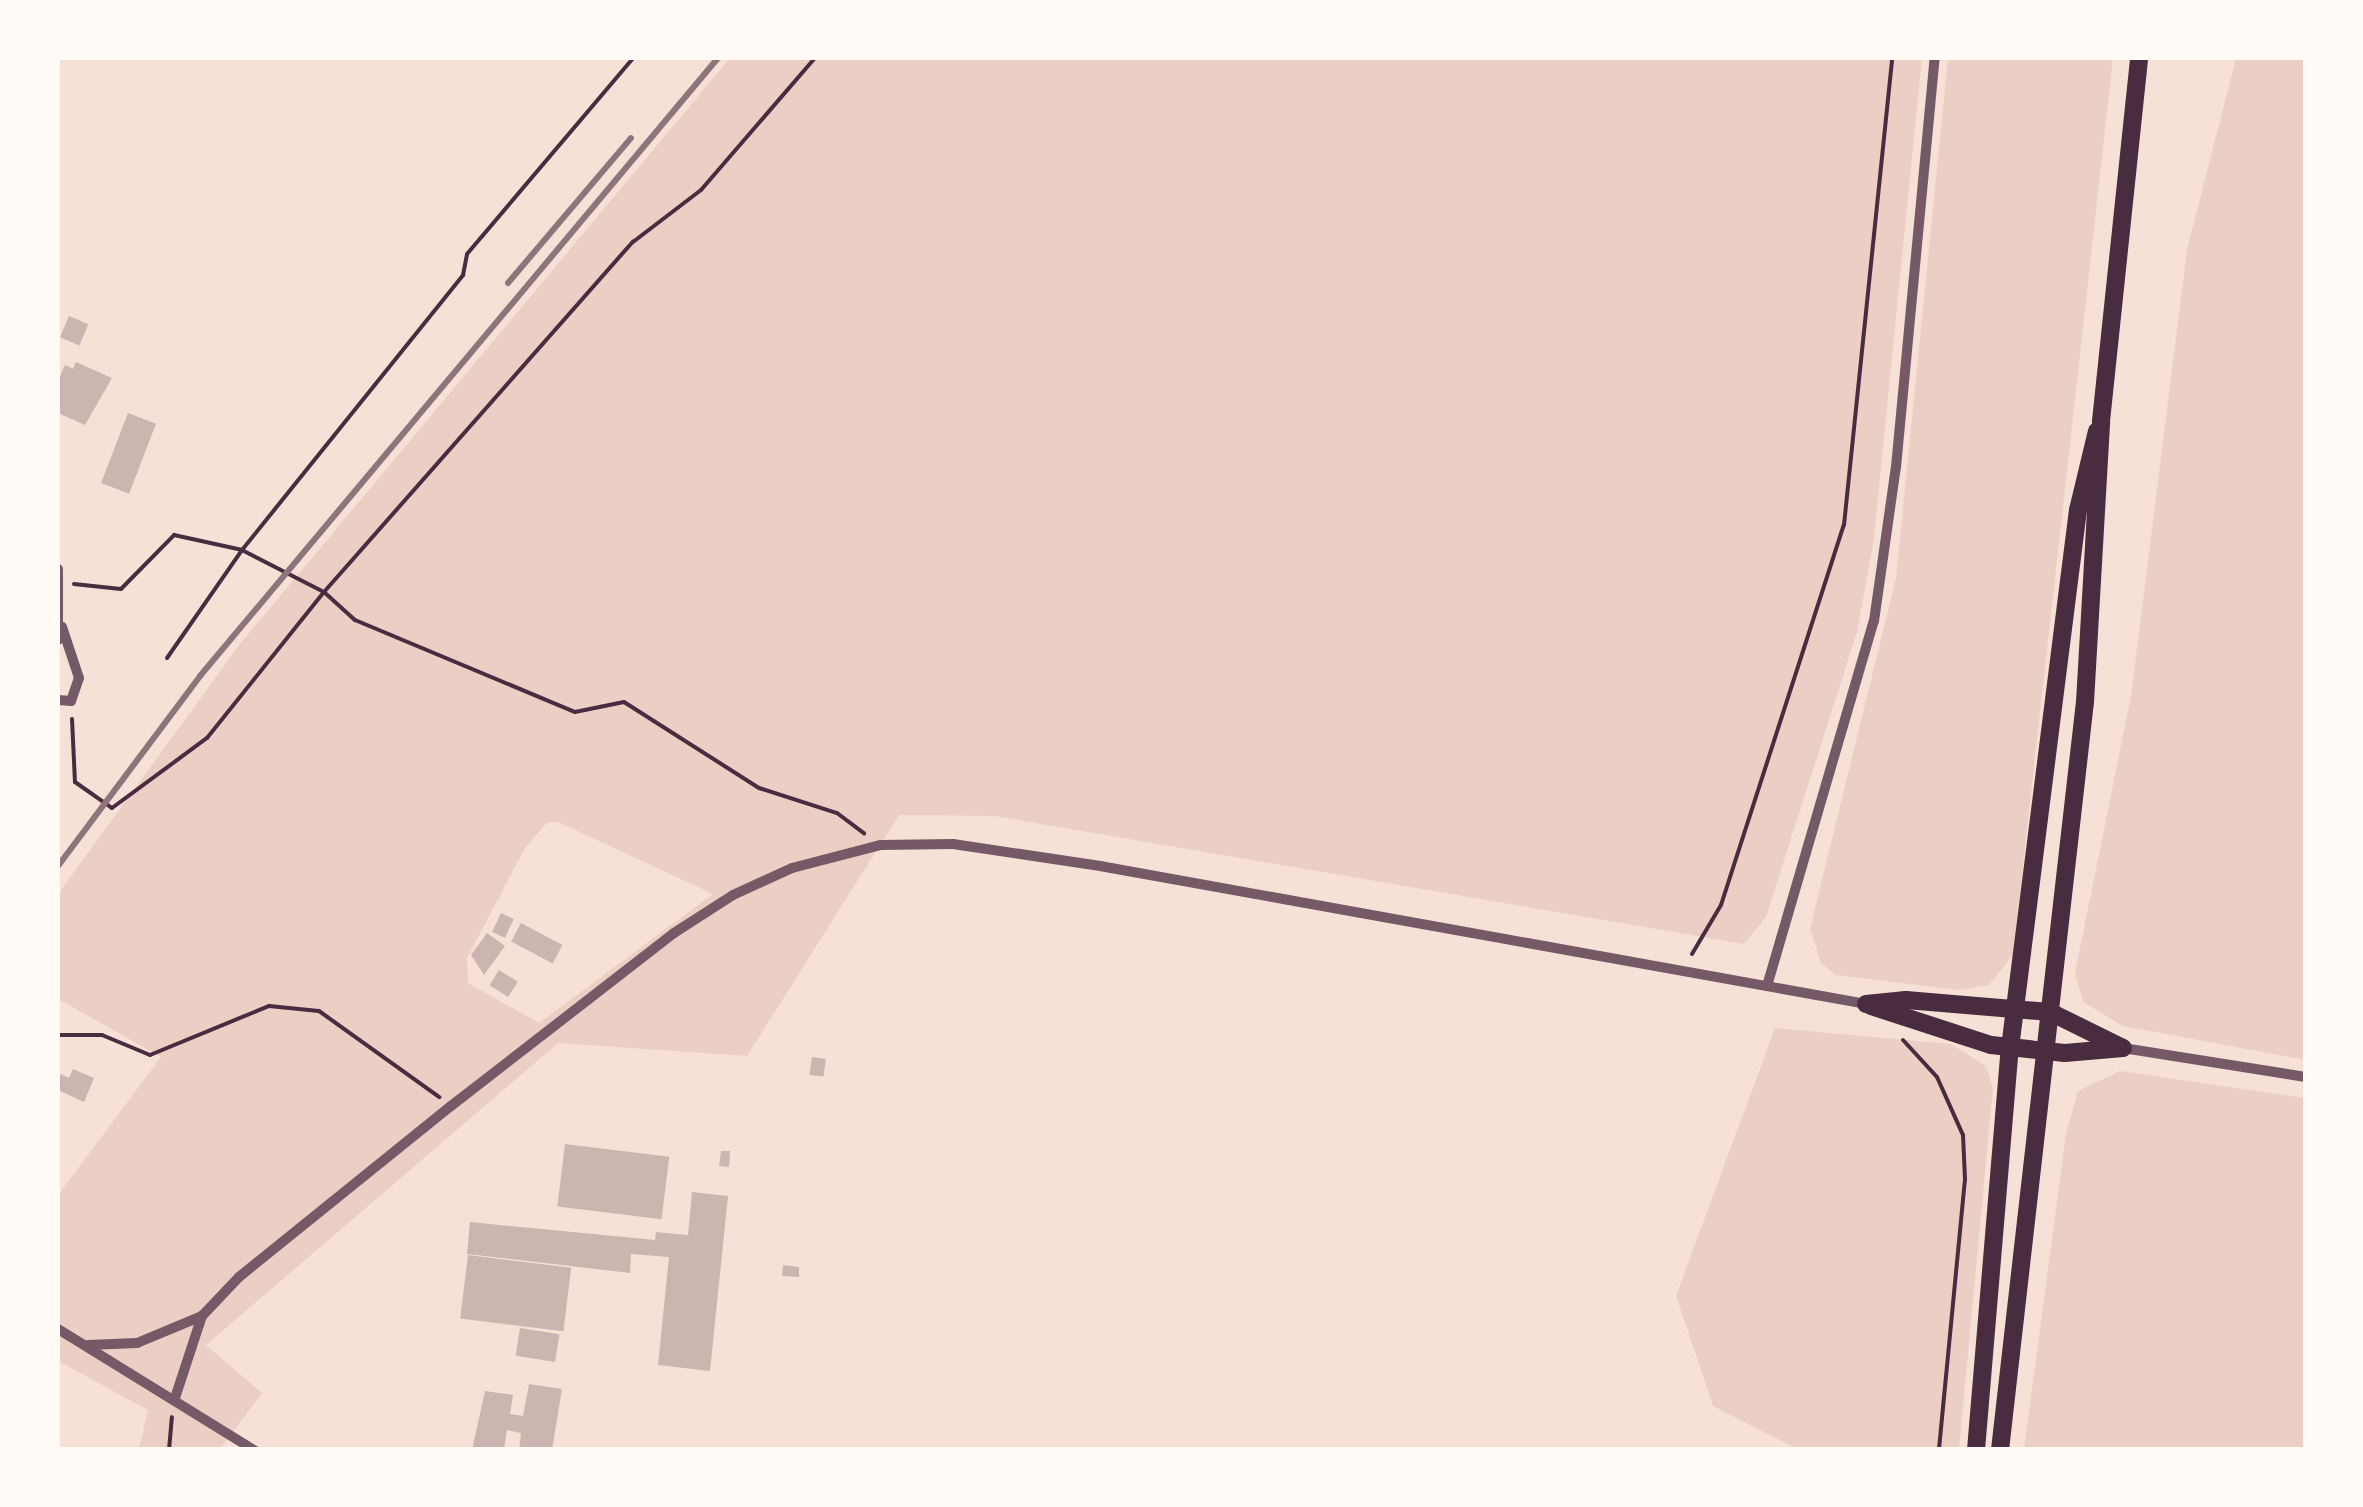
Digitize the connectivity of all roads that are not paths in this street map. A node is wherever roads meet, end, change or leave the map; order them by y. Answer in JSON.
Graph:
{"nodes":[{"id":1,"x":1935,"y":58,"type":"edge"},
{"id":2,"x":2139,"y":58,"type":"edge"},
{"id":3,"x":2101,"y":421,"type":"junction"},
{"id":4,"x":58,"y":569,"type":"edge"},
{"id":5,"x":62,"y":628,"type":"junction"},
{"id":6,"x":58,"y":640,"type":"edge"},
{"id":7,"x":58,"y":700,"type":"edge"},
{"id":8,"x":1768,"y":986,"type":"junction"},
{"id":9,"x":1866,"y":1004,"type":"junction"},
{"id":10,"x":2015,"y":1009,"type":"junction"},
{"id":11,"x":2050,"y":1012,"type":"junction"},
{"id":12,"x":2010,"y":1048,"type":"junction"},
{"id":13,"x":2123,"y":1048,"type":"junction"},
{"id":14,"x":2045,"y":1052,"type":"junction"},
{"id":15,"x":2306,"y":1077,"type":"edge"},
{"id":16,"x":202,"y":1316,"type":"junction"},
{"id":17,"x":58,"y":1329,"type":"edge"},
{"id":18,"x":86,"y":1346,"type":"junction"},
{"id":19,"x":175,"y":1398,"type":"junction"},
{"id":20,"x":254,"y":1450,"type":"edge"},
{"id":21,"x":1976,"y":1450,"type":"edge"},
{"id":22,"x":2000,"y":1450,"type":"edge"}],
"edges":[{"from":1,"to":8,"type":"street"},
{"from":2,"to":3,"type":"highway"},
{"from":3,"to":10,"type":"highway"},
{"from":3,"to":11,"type":"highway"},
{"from":4,"to":5,"type":"street"},
{"from":5,"to":6,"type":"street"},
{"from":5,"to":7,"type":"street"},
{"from":8,"to":9,"type":"street"},
{"from":8,"to":16,"type":"street"},
{"from":9,"to":10,"type":"highway"},
{"from":9,"to":12,"type":"highway"},
{"from":10,"to":11,"type":"highway"},
{"from":10,"to":12,"type":"highway"},
{"from":11,"to":13,"type":"highway"},
{"from":11,"to":14,"type":"highway"},
{"from":12,"to":14,"type":"highway"},
{"from":12,"to":21,"type":"highway"},
{"from":13,"to":14,"type":"highway"},
{"from":13,"to":15,"type":"street"},
{"from":14,"to":22,"type":"highway"},
{"from":16,"to":18,"type":"street"},
{"from":16,"to":19,"type":"street"},
{"from":17,"to":18,"type":"street"},
{"from":18,"to":19,"type":"street"},
{"from":19,"to":20,"type":"street"}]}
